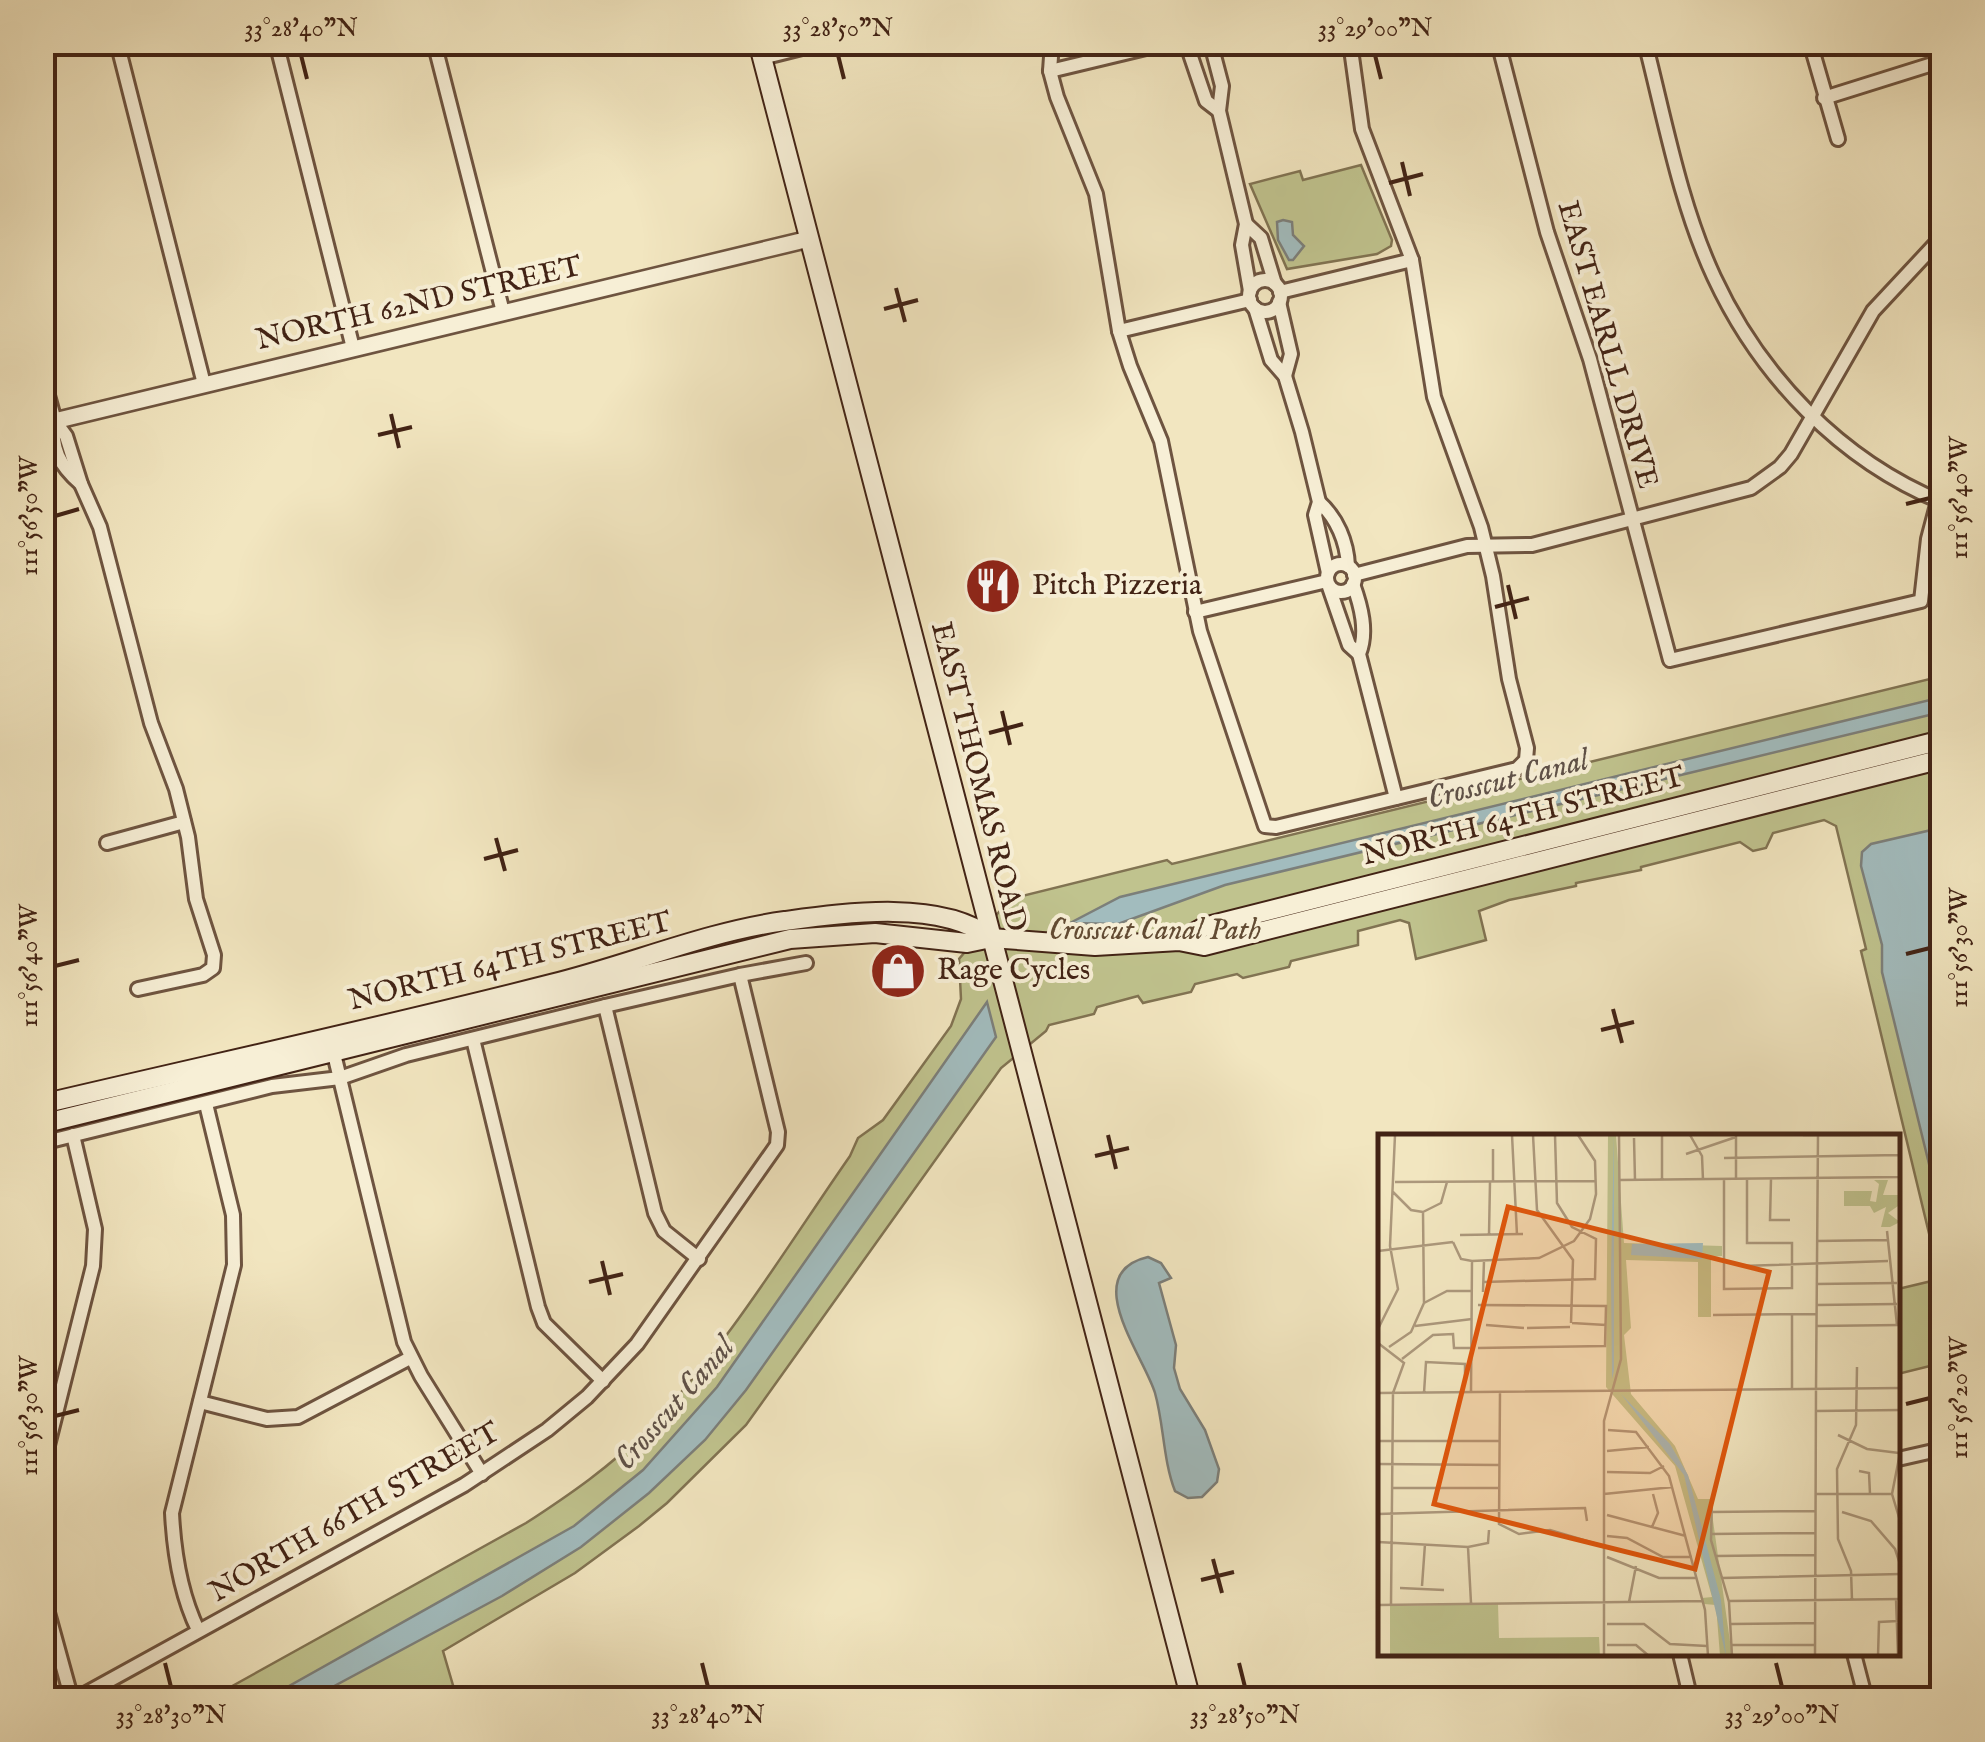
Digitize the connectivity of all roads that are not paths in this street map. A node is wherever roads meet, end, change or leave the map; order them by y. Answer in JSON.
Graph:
{"nodes":[{"id":1,"x":117,"y":42,"type":"edge"},
{"id":2,"x":276,"y":42,"type":"edge"},
{"id":3,"x":434,"y":42,"type":"edge"},
{"id":4,"x":826,"y":42,"type":"edge"},
{"id":5,"x":1052,"y":42,"type":"edge"},
{"id":6,"x":1171,"y":42,"type":"edge"},
{"id":7,"x":1350,"y":42,"type":"edge"},
{"id":8,"x":1498,"y":42,"type":"edge"},
{"id":9,"x":1645,"y":42,"type":"edge"},
{"id":10,"x":1810,"y":42,"type":"edge"},
{"id":11,"x":1211,"y":43,"type":"edge"},
{"id":12,"x":1186,"y":45,"type":"edge"},
{"id":13,"x":760,"y":50,"type":"edge"},
{"id":14,"x":1942,"y":61,"type":"edge"},
{"id":15,"x":1050,"y":71,"type":"junction"},
{"id":16,"x":1824,"y":98,"type":"junction"},
{"id":17,"x":1219,"y":111,"type":"junction"},
{"id":18,"x":1838,"y":138,"type":"dead end"},
{"id":19,"x":1246,"y":224,"type":"junction"},
{"id":20,"x":1942,"y":236,"type":"edge"},
{"id":21,"x":809,"y":239,"type":"junction"},
{"id":22,"x":1412,"y":260,"type":"junction"},
{"id":23,"x":1278,"y":293,"type":"junction"},
{"id":24,"x":1252,"y":300,"type":"junction"},
{"id":25,"x":504,"y":312,"type":"junction"},
{"id":26,"x":1119,"y":332,"type":"junction"},
{"id":27,"x":353,"y":348,"type":"junction"},
{"id":28,"x":42,"y":374,"type":"edge"},
{"id":29,"x":1286,"y":376,"type":"junction"},
{"id":30,"x":204,"y":384,"type":"junction"},
{"id":31,"x":1812,"y":416,"type":"junction"},
{"id":32,"x":49,"y":423,"type":"edge"},
{"id":33,"x":1942,"y":486,"type":"edge"},
{"id":34,"x":1941,"y":501,"type":"edge"},
{"id":35,"x":1319,"y":502,"type":"junction"},
{"id":36,"x":1632,"y":520,"type":"junction"},
{"id":37,"x":1485,"y":545,"type":"junction"},
{"id":38,"x":1352,"y":575,"type":"junction"},
{"id":39,"x":1328,"y":580,"type":"junction"},
{"id":40,"x":1194,"y":612,"type":"junction"},
{"id":41,"x":1359,"y":654,"type":"junction"},
{"id":42,"x":1942,"y":740,"type":"edge"},
{"id":43,"x":1942,"y":759,"type":"edge"},
{"id":44,"x":1396,"y":798,"type":"junction"},
{"id":45,"x":184,"y":822,"type":"junction"},
{"id":46,"x":107,"y":843,"type":"dead end"},
{"id":47,"x":991,"y":938,"type":"junction"},
{"id":48,"x":1179,"y":941,"type":"junction"},
{"id":49,"x":806,"y":964,"type":"dead end"},
{"id":50,"x":740,"y":975,"type":"junction"},
{"id":51,"x":138,"y":989,"type":"dead end"},
{"id":52,"x":605,"y":1006,"type":"junction"},
{"id":53,"x":473,"y":1039,"type":"junction"},
{"id":54,"x":331,"y":1045,"type":"junction"},
{"id":55,"x":340,"y":1078,"type":"junction"},
{"id":56,"x":42,"y":1104,"type":"edge"},
{"id":57,"x":206,"y":1104,"type":"junction"},
{"id":58,"x":42,"y":1124,"type":"edge"},
{"id":59,"x":73,"y":1136,"type":"junction"},
{"id":60,"x":42,"y":1142,"type":"edge"},
{"id":61,"x":698,"y":1259,"type":"junction"},
{"id":62,"x":410,"y":1358,"type":"junction"},
{"id":63,"x":602,"y":1381,"type":"junction"},
{"id":64,"x":200,"y":1402,"type":"junction"},
{"id":65,"x":1942,"y":1448,"type":"edge"},
{"id":66,"x":1900,"y":1459,"type":"edge"},
{"id":67,"x":42,"y":1469,"type":"edge"},
{"id":68,"x":482,"y":1474,"type":"junction"},
{"id":69,"x":42,"y":1591,"type":"edge"},
{"id":70,"x":198,"y":1630,"type":"junction"},
{"id":71,"x":1681,"y":1657,"type":"edge"},
{"id":72,"x":1855,"y":1657,"type":"edge"},
{"id":73,"x":73,"y":1700,"type":"edge"},
{"id":74,"x":1191,"y":1700,"type":"edge"},
{"id":75,"x":1692,"y":1700,"type":"edge"},
{"id":76,"x":1866,"y":1700,"type":"edge"}],
"edges":[{"from":1,"to":30,"type":"street"},
{"from":2,"to":27,"type":"street"},
{"from":3,"to":25,"type":"street"},
{"from":4,"to":13,"type":"street"},
{"from":5,"to":15,"type":"street"},
{"from":6,"to":15,"type":"street"},
{"from":7,"to":22,"type":"street"},
{"from":8,"to":36,"type":"street","name":"EAST EARLL DRIVE"},
{"from":9,"to":31,"type":"street"},
{"from":10,"to":16,"type":"street"},
{"from":11,"to":12,"type":"street"},
{"from":11,"to":17,"type":"street"},
{"from":12,"to":17,"type":"street"},
{"from":13,"to":21,"type":"main road","name":"EAST THOMAS ROAD"},
{"from":14,"to":16,"type":"street"},
{"from":15,"to":26,"type":"street"},
{"from":16,"to":18,"type":"street"},
{"from":17,"to":19,"type":"street"},
{"from":19,"to":23,"type":"street"},
{"from":19,"to":24,"type":"street"},
{"from":20,"to":31,"type":"street"},
{"from":21,"to":25,"type":"street","name":"NORTH 62ND STREET"},
{"from":21,"to":47,"type":"main road","name":"EAST THOMAS ROAD"},
{"from":22,"to":23,"type":"street"},
{"from":22,"to":37,"type":"street"},
{"from":23,"to":24,"type":"street"},
{"from":23,"to":24,"type":"street"},
{"from":23,"to":29,"type":"street"},
{"from":24,"to":26,"type":"street"},
{"from":24,"to":29,"type":"street"},
{"from":25,"to":27,"type":"street","name":"NORTH 62ND STREET"},
{"from":26,"to":40,"type":"street"},
{"from":27,"to":30,"type":"street","name":"NORTH 62ND STREET"},
{"from":28,"to":32,"type":"street"},
{"from":29,"to":35,"type":"street"},
{"from":30,"to":32,"type":"street","name":"NORTH 62ND STREET"},
{"from":31,"to":34,"type":"street"},
{"from":31,"to":36,"type":"street"},
{"from":32,"to":45,"type":"street"},
{"from":33,"to":34,"type":"street"},
{"from":34,"to":36,"type":"street","name":"EAST EARLL DRIVE"},
{"from":35,"to":38,"type":"street"},
{"from":35,"to":39,"type":"street"},
{"from":36,"to":37,"type":"street"},
{"from":37,"to":38,"type":"street"},
{"from":37,"to":44,"type":"street","name":"NORTH 64TH STREET"},
{"from":38,"to":39,"type":"street"},
{"from":38,"to":39,"type":"street"},
{"from":38,"to":41,"type":"street"},
{"from":39,"to":40,"type":"street"},
{"from":39,"to":41,"type":"street"},
{"from":40,"to":44,"type":"street","name":"NORTH 64TH STREET"},
{"from":41,"to":44,"type":"street"},
{"from":42,"to":48,"type":"main road","name":"NORTH 64TH STREET"},
{"from":43,"to":48,"type":"main road","name":"NORTH 64TH STREET"},
{"from":45,"to":46,"type":"street"},
{"from":45,"to":51,"type":"street"},
{"from":47,"to":48,"type":"main road","name":"NORTH 64TH STREET"},
{"from":47,"to":54,"type":"main road","name":"NORTH 64TH STREET"},
{"from":47,"to":74,"type":"main road","name":"EAST THOMAS ROAD"},
{"from":49,"to":50,"type":"street"},
{"from":50,"to":52,"type":"street"},
{"from":50,"to":61,"type":"street","name":"NORTH 66TH STREET"},
{"from":52,"to":53,"type":"street"},
{"from":52,"to":61,"type":"street"},
{"from":53,"to":55,"type":"street"},
{"from":53,"to":63,"type":"street"},
{"from":54,"to":55,"type":"street"},
{"from":54,"to":56,"type":"main road","name":"NORTH 64TH STREET"},
{"from":54,"to":58,"type":"main road","name":"NORTH 64TH STREET"},
{"from":55,"to":57,"type":"street"},
{"from":55,"to":62,"type":"street"},
{"from":57,"to":59,"type":"street"},
{"from":57,"to":64,"type":"street"},
{"from":59,"to":60,"type":"street"},
{"from":59,"to":67,"type":"street"},
{"from":61,"to":63,"type":"street","name":"NORTH 66TH STREET"},
{"from":62,"to":64,"type":"street"},
{"from":62,"to":68,"type":"street"},
{"from":63,"to":68,"type":"street","name":"NORTH 66TH STREET"},
{"from":64,"to":70,"type":"street"},
{"from":65,"to":66,"type":"street"},
{"from":68,"to":70,"type":"street","name":"NORTH 66TH STREET"},
{"from":69,"to":73,"type":"street"},
{"from":70,"to":73,"type":"street","name":"NORTH 66TH STREET"},
{"from":71,"to":75,"type":"street"},
{"from":72,"to":76,"type":"street"}]}
